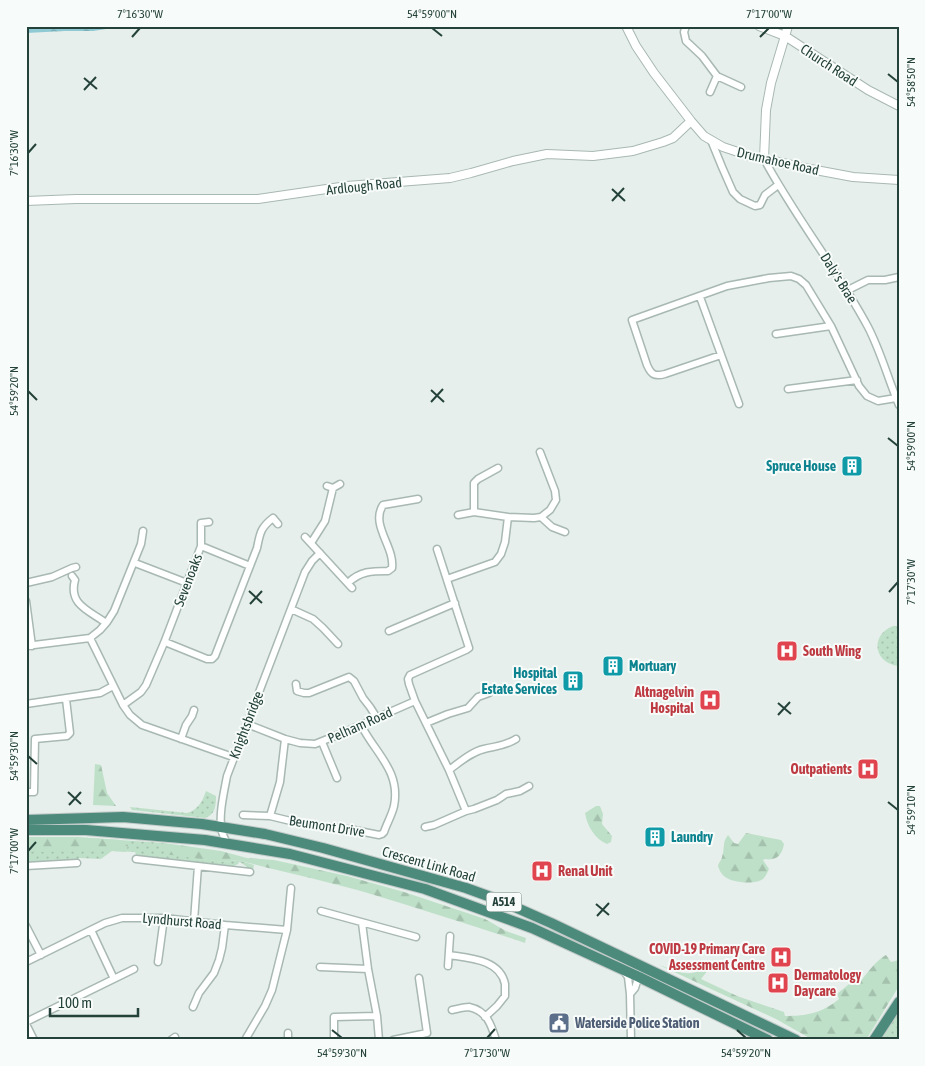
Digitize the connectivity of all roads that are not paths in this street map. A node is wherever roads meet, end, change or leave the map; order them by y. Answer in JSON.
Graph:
{"nodes":[{"id":1,"x":626,"y":26,"type":"edge"},
{"id":2,"x":686,"y":26,"type":"edge"},
{"id":3,"x":759,"y":26,"type":"edge"},
{"id":4,"x":788,"y":26,"type":"edge"},
{"id":5,"x":785,"y":36,"type":"junction"},
{"id":6,"x":717,"y":76,"type":"junction"},
{"id":7,"x":741,"y":87,"type":"dead end"},
{"id":8,"x":710,"y":92,"type":"dead end"},
{"id":9,"x":899,"y":106,"type":"edge"},
{"id":10,"x":691,"y":121,"type":"junction"},
{"id":11,"x":712,"y":140,"type":"junction"},
{"id":12,"x":764,"y":159,"type":"junction"},
{"id":13,"x":899,"y":180,"type":"edge"},
{"id":14,"x":778,"y":185,"type":"junction"},
{"id":15,"x":26,"y":201,"type":"edge"},
{"id":16,"x":899,"y":276,"type":"edge"},
{"id":17,"x":846,"y":291,"type":"junction"},
{"id":18,"x":700,"y":297,"type":"junction"},
{"id":19,"x":831,"y":326,"type":"junction"},
{"id":20,"x":776,"y":334,"type":"dead end"},
{"id":21,"x":721,"y":355,"type":"junction"},
{"id":22,"x":857,"y":380,"type":"junction"},
{"id":23,"x":788,"y":389,"type":"dead end"},
{"id":24,"x":897,"y":402,"type":"edge"},
{"id":25,"x":738,"y":404,"type":"dead end"},
{"id":26,"x":540,"y":452,"type":"dead end"},
{"id":27,"x":498,"y":468,"type":"dead end"},
{"id":28,"x":334,"y":486,"type":"dead end"},
{"id":29,"x":418,"y":499,"type":"dead end"},
{"id":30,"x":474,"y":512,"type":"junction"},
{"id":31,"x":458,"y":515,"type":"dead end"},
{"id":32,"x":508,"y":517,"type":"junction"},
{"id":33,"x":541,"y":517,"type":"junction"},
{"id":34,"x":208,"y":522,"type":"dead end"},
{"id":35,"x":278,"y":524,"type":"dead end"},
{"id":36,"x":143,"y":532,"type":"dead end"},
{"id":37,"x":565,"y":532,"type":"dead end"},
{"id":38,"x":305,"y":537,"type":"dead end"},
{"id":39,"x":311,"y":543,"type":"junction"},
{"id":40,"x":201,"y":546,"type":"junction"},
{"id":41,"x":437,"y":549,"type":"dead end"},
{"id":42,"x":320,"y":553,"type":"junction"},
{"id":43,"x":134,"y":563,"type":"junction"},
{"id":44,"x":250,"y":566,"type":"junction"},
{"id":45,"x":76,"y":567,"type":"dead end"},
{"id":46,"x":72,"y":576,"type":"dead end"},
{"id":47,"x":447,"y":579,"type":"junction"},
{"id":48,"x":26,"y":583,"type":"edge"},
{"id":49,"x":187,"y":583,"type":"junction"},
{"id":50,"x":26,"y":601,"type":"edge"},
{"id":51,"x":455,"y":603,"type":"junction"},
{"id":52,"x":291,"y":609,"type":"junction"},
{"id":53,"x":106,"y":623,"type":"junction"},
{"id":54,"x":389,"y":631,"type":"dead end"},
{"id":55,"x":90,"y":638,"type":"junction"},
{"id":56,"x":165,"y":642,"type":"junction"},
{"id":57,"x":333,"y":643,"type":"dead end"},
{"id":58,"x":29,"y":646,"type":"edge"},
{"id":59,"x":296,"y":684,"type":"dead end"},
{"id":60,"x":113,"y":686,"type":"junction"},
{"id":61,"x":489,"y":693,"type":"dead end"},
{"id":62,"x":66,"y":698,"type":"junction"},
{"id":63,"x":415,"y":701,"type":"junction"},
{"id":64,"x":26,"y":704,"type":"edge"},
{"id":65,"x":122,"y":705,"type":"junction"},
{"id":66,"x":194,"y":710,"type":"dead end"},
{"id":67,"x":377,"y":718,"type":"junction"},
{"id":68,"x":426,"y":723,"type":"junction"},
{"id":69,"x":246,"y":724,"type":"junction"},
{"id":70,"x":360,"y":725,"type":"junction"},
{"id":71,"x":181,"y":739,"type":"junction"},
{"id":72,"x":285,"y":739,"type":"junction"},
{"id":73,"x":516,"y":740,"type":"dead end"},
{"id":74,"x":322,"y":742,"type":"junction"},
{"id":75,"x":233,"y":757,"type":"junction"},
{"id":76,"x":449,"y":770,"type":"junction"},
{"id":77,"x":338,"y":778,"type":"dead end"},
{"id":78,"x":529,"y":786,"type":"dead end"},
{"id":79,"x":26,"y":792,"type":"edge"},
{"id":80,"x":466,"y":811,"type":"junction"},
{"id":81,"x":243,"y":815,"type":"dead end"},
{"id":82,"x":270,"y":816,"type":"junction"},
{"id":83,"x":26,"y":820,"type":"edge"},
{"id":84,"x":425,"y":827,"type":"dead end"},
{"id":85,"x":222,"y":828,"type":"junction"},
{"id":86,"x":26,"y":830,"type":"edge"},
{"id":87,"x":227,"y":844,"type":"junction"},
{"id":88,"x":136,"y":859,"type":"dead end"},
{"id":89,"x":77,"y":863,"type":"dead end"},
{"id":90,"x":26,"y":866,"type":"edge"},
{"id":91,"x":198,"y":866,"type":"junction"},
{"id":92,"x":250,"y":872,"type":"dead end"},
{"id":93,"x":291,"y":888,"type":"dead end"},
{"id":94,"x":321,"y":911,"type":"dead end"},
{"id":95,"x":164,"y":918,"type":"junction"},
{"id":96,"x":194,"y":921,"type":"junction"},
{"id":97,"x":362,"y":923,"type":"junction"},
{"id":98,"x":225,"y":925,"type":"junction"},
{"id":99,"x":26,"y":926,"type":"edge"},
{"id":100,"x":91,"y":930,"type":"junction"},
{"id":101,"x":287,"y":930,"type":"junction"},
{"id":102,"x":450,"y":936,"type":"dead end"},
{"id":103,"x":416,"y":937,"type":"dead end"},
{"id":104,"x":41,"y":955,"type":"junction"},
{"id":105,"x":448,"y":955,"type":"junction"},
{"id":106,"x":26,"y":962,"type":"edge"},
{"id":107,"x":158,"y":962,"type":"dead end"},
{"id":108,"x":637,"y":963,"type":"junction"},
{"id":109,"x":448,"y":966,"type":"dead end"},
{"id":110,"x":320,"y":967,"type":"dead end"},
{"id":111,"x":134,"y":969,"type":"dead end"},
{"id":112,"x":368,"y":969,"type":"junction"},
{"id":113,"x":624,"y":970,"type":"junction"},
{"id":114,"x":639,"y":977,"type":"junction"},
{"id":115,"x":419,"y":978,"type":"dead end"},
{"id":116,"x":114,"y":979,"type":"junction"},
{"id":117,"x":630,"y":994,"type":"junction"},
{"id":118,"x":899,"y":1002,"type":"edge"},
{"id":119,"x":193,"y":1007,"type":"dead end"},
{"id":120,"x":452,"y":1010,"type":"dead end"},
{"id":121,"x":377,"y":1016,"type":"junction"},
{"id":122,"x":486,"y":1016,"type":"junction"},
{"id":123,"x":26,"y":1023,"type":"edge"},
{"id":124,"x":34,"y":1040,"type":"edge"},
{"id":125,"x":245,"y":1040,"type":"edge"},
{"id":126,"x":334,"y":1040,"type":"edge"},
{"id":127,"x":379,"y":1040,"type":"edge"},
{"id":128,"x":393,"y":1040,"type":"edge"},
{"id":129,"x":496,"y":1040,"type":"edge"},
{"id":130,"x":632,"y":1040,"type":"edge"},
{"id":131,"x":768,"y":1040,"type":"edge"},
{"id":132,"x":796,"y":1040,"type":"edge"},
{"id":133,"x":874,"y":1040,"type":"edge"}],
"edges":[{"from":1,"to":10,"type":"street","name":"Drumahoe Road"},
{"from":2,"to":6,"type":"street"},
{"from":3,"to":5,"type":"street","name":"Church Road"},
{"from":4,"to":5,"type":"street"},
{"from":5,"to":9,"type":"street","name":"Church Road"},
{"from":5,"to":12,"type":"street"},
{"from":6,"to":7,"type":"street"},
{"from":6,"to":8,"type":"street"},
{"from":10,"to":11,"type":"street","name":"Drumahoe Road"},
{"from":10,"to":15,"type":"street","name":"Ardlough Road"},
{"from":11,"to":12,"type":"street","name":"Drumahoe Road"},
{"from":11,"to":14,"type":"street"},
{"from":12,"to":13,"type":"street","name":"Drumahoe Road"},
{"from":12,"to":14,"type":"street","name":"Daly's Brae"},
{"from":14,"to":17,"type":"street","name":"Daly's Brae"},
{"from":16,"to":17,"type":"street"},
{"from":17,"to":24,"type":"street","name":"Daly's Brae"},
{"from":18,"to":19,"type":"street"},
{"from":18,"to":21,"type":"street"},
{"from":18,"to":21,"type":"street"},
{"from":19,"to":20,"type":"street"},
{"from":19,"to":22,"type":"street"},
{"from":21,"to":25,"type":"street"},
{"from":22,"to":23,"type":"street"},
{"from":22,"to":24,"type":"street"},
{"from":26,"to":33,"type":"street"},
{"from":27,"to":30,"type":"street"},
{"from":28,"to":39,"type":"street"},
{"from":29,"to":42,"type":"street"},
{"from":30,"to":31,"type":"street"},
{"from":30,"to":32,"type":"street"},
{"from":32,"to":33,"type":"street"},
{"from":32,"to":47,"type":"street"},
{"from":33,"to":37,"type":"street"},
{"from":34,"to":40,"type":"street","name":"Sevenoaks"},
{"from":35,"to":44,"type":"street"},
{"from":36,"to":43,"type":"street"},
{"from":38,"to":39,"type":"street"},
{"from":39,"to":42,"type":"street"},
{"from":40,"to":44,"type":"street"},
{"from":40,"to":49,"type":"street","name":"Sevenoaks"},
{"from":41,"to":47,"type":"street"},
{"from":42,"to":52,"type":"street","name":"Knightsbridge"},
{"from":43,"to":49,"type":"street"},
{"from":43,"to":53,"type":"street"},
{"from":44,"to":56,"type":"street"},
{"from":45,"to":48,"type":"street"},
{"from":46,"to":53,"type":"street"},
{"from":47,"to":51,"type":"street"},
{"from":49,"to":56,"type":"street","name":"Sevenoaks"},
{"from":50,"to":58,"type":"street"},
{"from":51,"to":54,"type":"street"},
{"from":51,"to":63,"type":"street"},
{"from":52,"to":57,"type":"street"},
{"from":52,"to":69,"type":"street","name":"Knightsbridge"},
{"from":53,"to":55,"type":"street"},
{"from":55,"to":58,"type":"street"},
{"from":55,"to":60,"type":"street"},
{"from":56,"to":65,"type":"street","name":"Sevenoaks"},
{"from":59,"to":67,"type":"street"},
{"from":60,"to":62,"type":"street"},
{"from":60,"to":65,"type":"street"},
{"from":61,"to":68,"type":"street"},
{"from":62,"to":64,"type":"street"},
{"from":62,"to":79,"type":"street"},
{"from":63,"to":67,"type":"street","name":"Pelham Road"},
{"from":63,"to":68,"type":"street"},
{"from":65,"to":71,"type":"street"},
{"from":66,"to":71,"type":"street"},
{"from":67,"to":70,"type":"street","name":"Pelham Road"},
{"from":68,"to":76,"type":"street"},
{"from":69,"to":72,"type":"street","name":"Pelham Road"},
{"from":69,"to":75,"type":"street","name":"Knightsbridge"},
{"from":70,"to":74,"type":"street","name":"Pelham Road"},
{"from":70,"to":82,"type":"street","name":"Beumont Drive"},
{"from":71,"to":75,"type":"street"},
{"from":72,"to":74,"type":"street","name":"Pelham Road"},
{"from":72,"to":82,"type":"street","name":"Beumont Drive"},
{"from":73,"to":76,"type":"street"},
{"from":74,"to":77,"type":"street"},
{"from":75,"to":85,"type":"street","name":"Knightsbridge"},
{"from":76,"to":80,"type":"street"},
{"from":78,"to":80,"type":"street"},
{"from":80,"to":84,"type":"street"},
{"from":81,"to":82,"type":"street","name":"Beumont Drive"},
{"from":83,"to":85,"type":"highway","name":"Crescent Link Road","number":"A514"},
{"from":85,"to":87,"type":"street","name":"Knightsbridge"},
{"from":85,"to":108,"type":"highway","name":"Crescent Link Road","number":"A514"},
{"from":86,"to":87,"type":"highway","name":"Crescent Link Road","number":"A514"},
{"from":87,"to":113,"type":"highway","name":"Crescent Link Road","number":"A514"},
{"from":88,"to":91,"type":"street"},
{"from":89,"to":90,"type":"street"},
{"from":91,"to":92,"type":"street"},
{"from":91,"to":96,"type":"street"},
{"from":93,"to":101,"type":"street"},
{"from":94,"to":97,"type":"street"},
{"from":95,"to":96,"type":"street","name":"Lyndhurst Road"},
{"from":95,"to":100,"type":"street","name":"Lyndhurst Road"},
{"from":95,"to":107,"type":"street"},
{"from":96,"to":98,"type":"street","name":"Lyndhurst Road"},
{"from":97,"to":103,"type":"street"},
{"from":97,"to":112,"type":"street"},
{"from":98,"to":101,"type":"street","name":"Lyndhurst Road"},
{"from":98,"to":119,"type":"street"},
{"from":99,"to":104,"type":"street"},
{"from":100,"to":104,"type":"street","name":"Lyndhurst Road"},
{"from":100,"to":116,"type":"street"},
{"from":101,"to":125,"type":"street"},
{"from":102,"to":105,"type":"street"},
{"from":104,"to":106,"type":"street","name":"Lyndhurst Road"},
{"from":105,"to":109,"type":"street"},
{"from":105,"to":122,"type":"street"},
{"from":108,"to":114,"type":"street"},
{"from":108,"to":132,"type":"highway","name":"Crescent Link Road","number":"A514"},
{"from":110,"to":112,"type":"street"},
{"from":111,"to":116,"type":"street"},
{"from":112,"to":121,"type":"street"},
{"from":113,"to":114,"type":"highway","name":"Crescent Link Road","number":"A514"},
{"from":113,"to":117,"type":"street"},
{"from":114,"to":117,"type":"street"},
{"from":114,"to":131,"type":"highway","name":"Crescent Link Road","number":"A514"},
{"from":115,"to":128,"type":"street"},
{"from":116,"to":123,"type":"street"},
{"from":117,"to":130,"type":"street"},
{"from":118,"to":133,"type":"highway"},
{"from":120,"to":122,"type":"street"},
{"from":121,"to":126,"type":"street"},
{"from":121,"to":127,"type":"street"},
{"from":122,"to":129,"type":"street"},
{"from":123,"to":124,"type":"street"}]}
